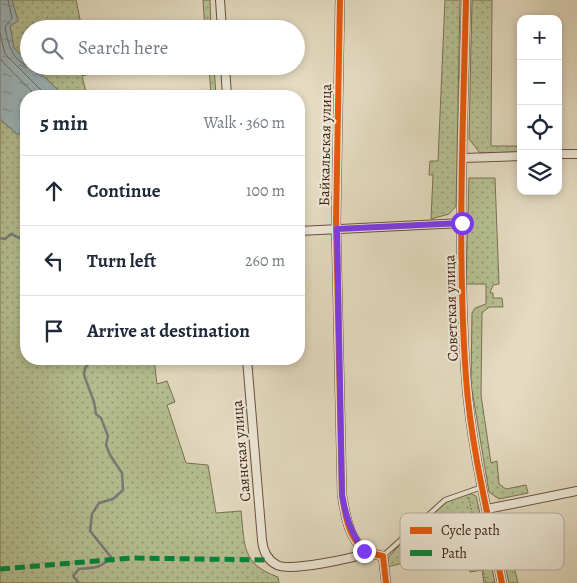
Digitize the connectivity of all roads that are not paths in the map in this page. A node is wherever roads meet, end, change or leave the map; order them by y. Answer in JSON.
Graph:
{"nodes":[{"id":1,"x":220,"y":0,"type":"edge"},
{"id":2,"x":340,"y":0,"type":"edge"},
{"id":3,"x":466,"y":0,"type":"edge"},
{"id":4,"x":221,"y":20,"type":"edge"},
{"id":5,"x":226,"y":75,"type":"edge"},
{"id":6,"x":227,"y":90,"type":"edge"},
{"id":7,"x":562,"y":154,"type":"edge"},
{"id":8,"x":577,"y":154,"type":"edge"},
{"id":9,"x":517,"y":156,"type":"edge"},
{"id":10,"x":463,"y":158,"type":"junction"},
{"id":11,"x":462,"y":223,"type":"junction"},
{"id":12,"x":337,"y":229,"type":"junction"},
{"id":13,"x":305,"y":231,"type":"edge"},
{"id":14,"x":247,"y":365,"type":"edge"},
{"id":15,"x":483,"y":487,"type":"junction"},
{"id":16,"x":577,"y":491,"type":"edge"},
{"id":17,"x":487,"y":509,"type":"junction"},
{"id":18,"x":431,"y":513,"type":"edge"},
{"id":19,"x":488,"y":513,"type":"edge"},
{"id":20,"x":400,"y":541,"type":"edge"},
{"id":21,"x":368,"y":553,"type":"junction"},
{"id":22,"x":384,"y":556,"type":"junction"},
{"id":23,"x":499,"y":570,"type":"edge"},
{"id":24,"x":386,"y":583,"type":"edge"},
{"id":25,"x":502,"y":583,"type":"edge"}],
"edges":[{"from":1,"to":4,"type":"street"},
{"from":2,"to":12,"type":"street","name":"Байкальская улица"},
{"from":3,"to":10,"type":"street","name":"Советская улица"},
{"from":5,"to":6,"type":"street"},
{"from":7,"to":8,"type":"street"},
{"from":9,"to":10,"type":"street"},
{"from":10,"to":11,"type":"street","name":"Советская улица"},
{"from":11,"to":12,"type":"street"},
{"from":11,"to":15,"type":"street","name":"Советская улица"},
{"from":12,"to":13,"type":"street"},
{"from":12,"to":21,"type":"street","name":"Байкальская улица"},
{"from":14,"to":21,"type":"street","name":"Саянская улица"},
{"from":15,"to":17,"type":"street","name":"Советская улица"},
{"from":15,"to":18,"type":"lane"},
{"from":16,"to":17,"type":"street"},
{"from":17,"to":19,"type":"street","name":"Советская улица"},
{"from":20,"to":22,"type":"lane"},
{"from":21,"to":22,"type":"street"},
{"from":22,"to":24,"type":"street"},
{"from":23,"to":25,"type":"street","name":"Советская улица"}]}
